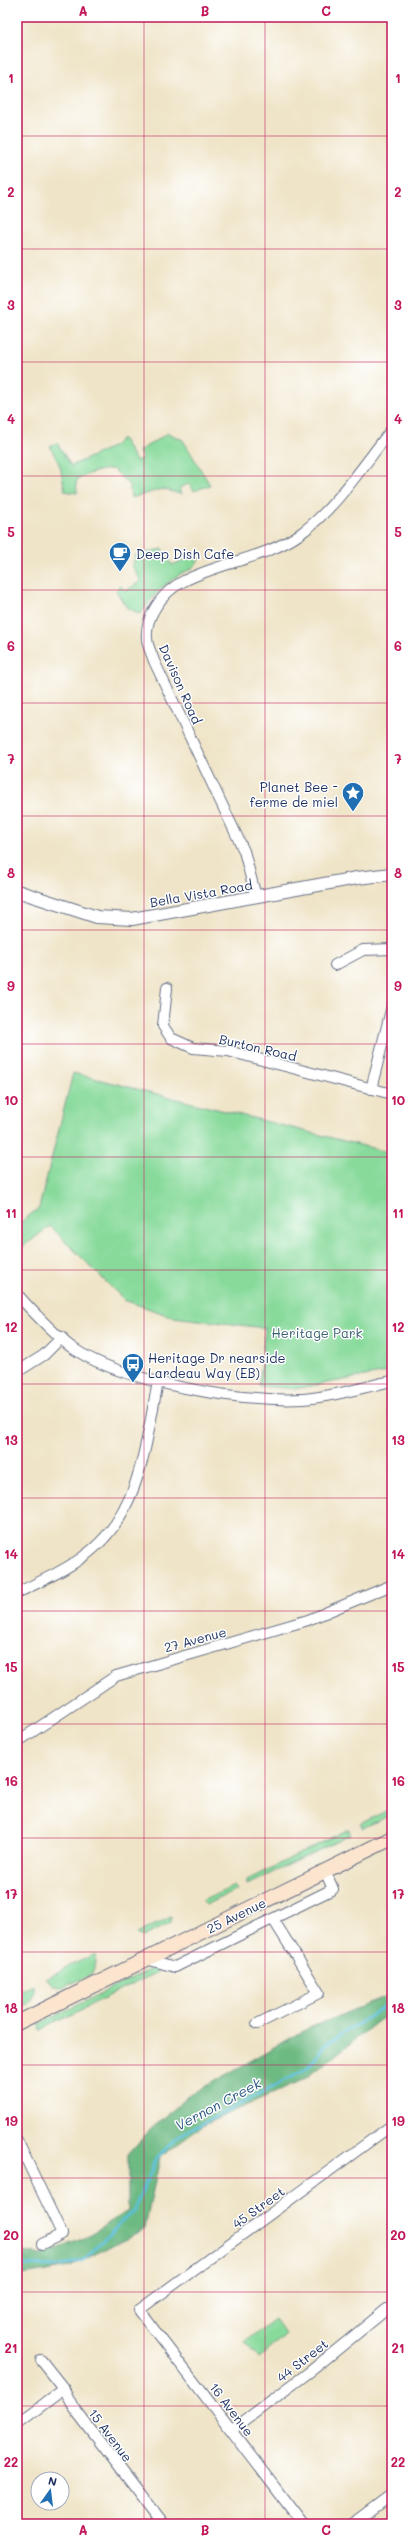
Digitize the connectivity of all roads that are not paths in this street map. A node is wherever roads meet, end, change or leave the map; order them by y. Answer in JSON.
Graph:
{"nodes":[{"id":1,"x":392,"y":429,"type":"edge"},
{"id":2,"x":392,"y":874,"type":"edge"},
{"id":3,"x":17,"y":891,"type":"edge"},
{"id":4,"x":256,"y":897,"type":"junction"},
{"id":5,"x":392,"y":949,"type":"edge"},
{"id":6,"x":335,"y":965,"type":"dead end"},
{"id":7,"x":167,"y":988,"type":"dead end"},
{"id":8,"x":392,"y":1006,"type":"edge"},
{"id":9,"x":371,"y":1089,"type":"junction"},
{"id":10,"x":392,"y":1094,"type":"edge"},
{"id":11,"x":17,"y":1294,"type":"edge"},
{"id":12,"x":62,"y":1337,"type":"junction"},
{"id":13,"x":17,"y":1372,"type":"edge"},
{"id":14,"x":392,"y":1381,"type":"edge"},
{"id":15,"x":158,"y":1382,"type":"junction"},
{"id":16,"x":392,"y":1585,"type":"edge"},
{"id":17,"x":17,"y":1594,"type":"edge"},
{"id":18,"x":17,"y":1742,"type":"edge"},
{"id":19,"x":392,"y":1838,"type":"edge"},
{"id":20,"x":325,"y":1871,"type":"junction"},
{"id":21,"x":273,"y":1919,"type":"junction"},
{"id":22,"x":146,"y":1959,"type":"junction"},
{"id":23,"x":17,"y":2023,"type":"edge"},
{"id":24,"x":257,"y":2024,"type":"dead end"},
{"id":25,"x":392,"y":2125,"type":"edge"},
{"id":26,"x":17,"y":2140,"type":"edge"},
{"id":27,"x":42,"y":2244,"type":"dead end"},
{"id":28,"x":387,"y":2309,"type":"dead end"},
{"id":29,"x":139,"y":2310,"type":"joint"},
{"id":30,"x":41,"y":2360,"type":"dead end"},
{"id":31,"x":64,"y":2389,"type":"junction"},
{"id":32,"x":17,"y":2424,"type":"edge"},
{"id":33,"x":232,"y":2430,"type":"junction"},
{"id":34,"x":392,"y":2494,"type":"edge"},
{"id":35,"x":163,"y":2524,"type":"edge"},
{"id":36,"x":303,"y":2524,"type":"edge"},
{"id":37,"x":353,"y":2524,"type":"edge"}],
"edges":[{"from":1,"to":4,"type":"street","name":"Davison Road"},
{"from":2,"to":4,"type":"street","name":"Bella Vista Road"},
{"from":3,"to":4,"type":"street","name":"Bella Vista Road"},
{"from":5,"to":6,"type":"street"},
{"from":7,"to":9,"type":"street","name":"Burton Road"},
{"from":8,"to":9,"type":"street"},
{"from":9,"to":10,"type":"street","name":"Burton Road"},
{"from":11,"to":12,"type":"street"},
{"from":12,"to":13,"type":"street"},
{"from":12,"to":15,"type":"street"},
{"from":14,"to":15,"type":"street"},
{"from":15,"to":17,"type":"street"},
{"from":16,"to":18,"type":"street","name":"27 Avenue"},
{"from":19,"to":20,"type":"main road","name":"25 Avenue"},
{"from":20,"to":21,"type":"street","name":"25 Avenue"},
{"from":20,"to":22,"type":"main road","name":"25 Avenue"},
{"from":21,"to":22,"type":"street","name":"25 Avenue"},
{"from":21,"to":24,"type":"street","name":"25 Avenue"},
{"from":22,"to":23,"type":"main road","name":"25 Avenue"},
{"from":25,"to":29,"type":"street","name":"45 Street"},
{"from":26,"to":27,"type":"street"},
{"from":28,"to":33,"type":"street","name":"44 Street"},
{"from":29,"to":33,"type":"street","name":"16 Avenue"},
{"from":30,"to":31,"type":"street","name":"15 Avenue"},
{"from":31,"to":32,"type":"street"},
{"from":31,"to":35,"type":"street","name":"15 Avenue"},
{"from":33,"to":36,"type":"street","name":"16 Avenue"},
{"from":34,"to":37,"type":"street"}]}
